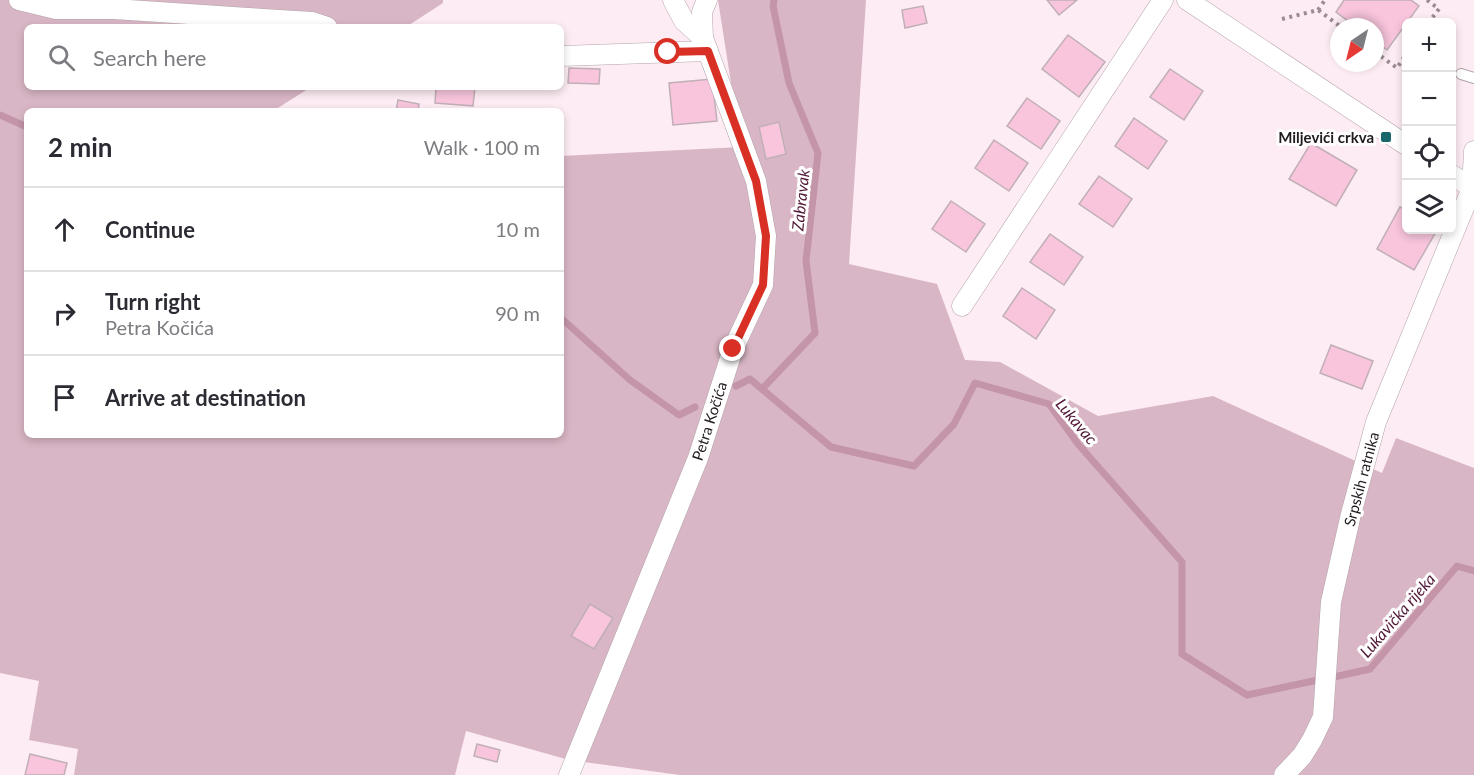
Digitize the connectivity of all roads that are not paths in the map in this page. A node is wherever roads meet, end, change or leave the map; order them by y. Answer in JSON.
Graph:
{"nodes":[{"id":1,"x":19,"y":0,"type":"edge"},
{"id":2,"x":673,"y":0,"type":"edge"},
{"id":3,"x":707,"y":0,"type":"edge"},
{"id":4,"x":1163,"y":0,"type":"edge"},
{"id":5,"x":1187,"y":0,"type":"edge"},
{"id":6,"x":318,"y":24,"type":"edge"},
{"id":7,"x":706,"y":44,"type":"junction"},
{"id":8,"x":564,"y":56,"type":"edge"},
{"id":9,"x":1461,"y":74,"type":"dead end"},
{"id":10,"x":1474,"y":78,"type":"edge"},
{"id":11,"x":1402,"y":142,"type":"edge"},
{"id":12,"x":1474,"y":151,"type":"edge"},
{"id":13,"x":1456,"y":177,"type":"edge"},
{"id":14,"x":1473,"y":189,"type":"edge"},
{"id":15,"x":962,"y":306,"type":"dead end"},
{"id":16,"x":569,"y":775,"type":"edge"},
{"id":17,"x":1284,"y":775,"type":"edge"}],
"edges":[{"from":1,"to":6,"type":"street"},
{"from":2,"to":7,"type":"street","name":"Petra Kočića"},
{"from":3,"to":7,"type":"street"},
{"from":4,"to":15,"type":"street"},
{"from":5,"to":11,"type":"street"},
{"from":7,"to":8,"type":"street"},
{"from":7,"to":16,"type":"street","name":"Petra Kočića"},
{"from":9,"to":10,"type":"lane"},
{"from":12,"to":14,"type":"street","name":"Srpskih ratnika"},
{"from":13,"to":14,"type":"street"},
{"from":14,"to":17,"type":"street","name":"Srpskih ratnika"}]}
